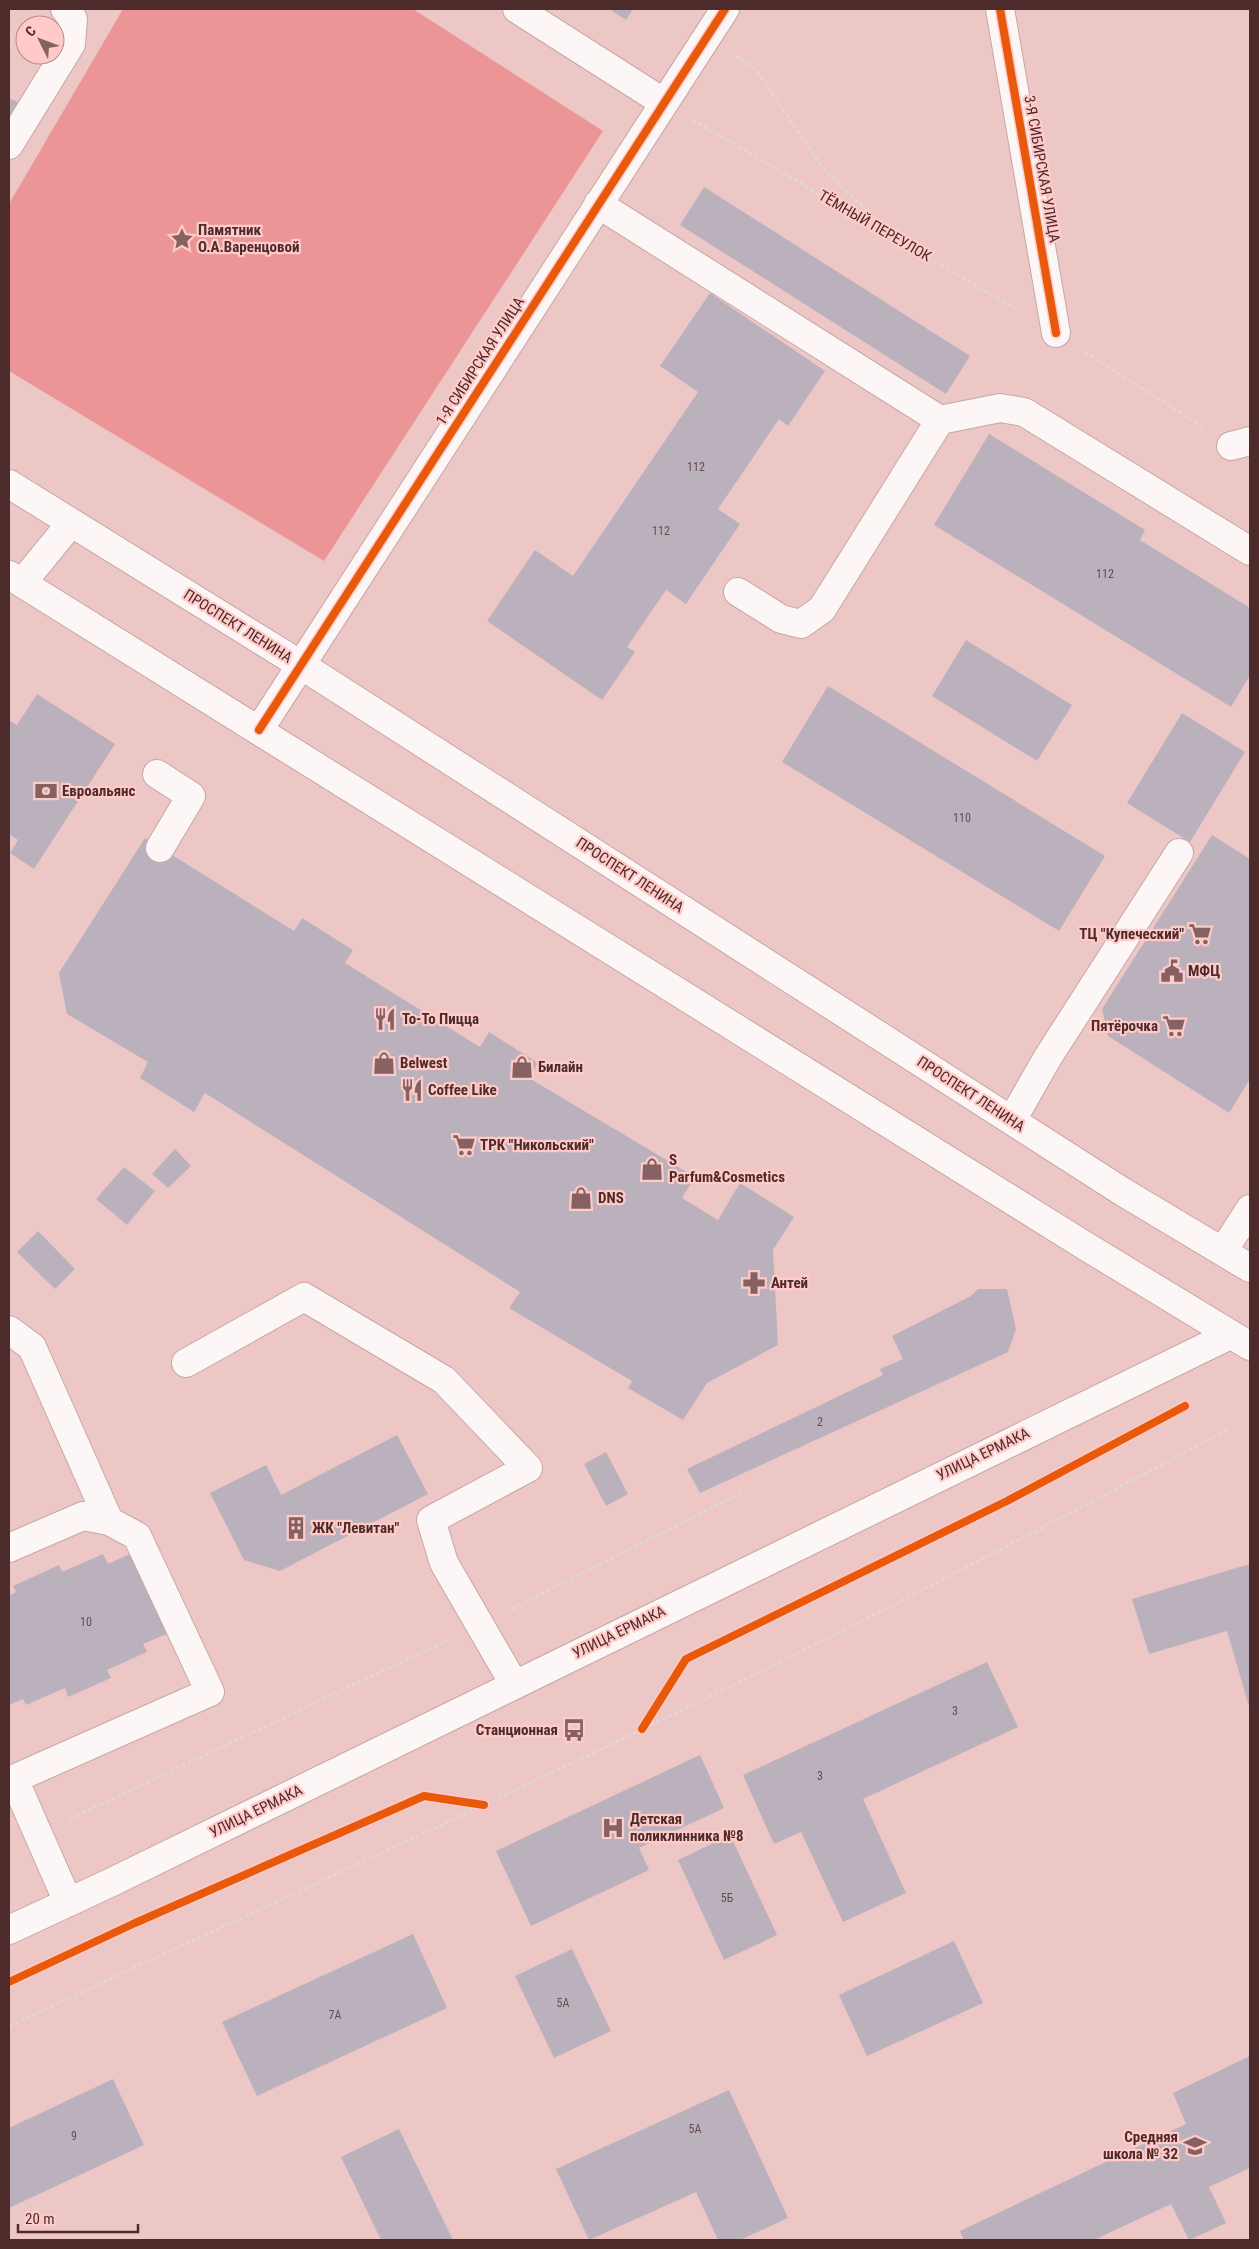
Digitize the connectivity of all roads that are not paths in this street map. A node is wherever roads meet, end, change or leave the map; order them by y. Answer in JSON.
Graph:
{"nodes":[{"id":1,"x":65,"y":9,"type":"edge"},
{"id":2,"x":517,"y":9,"type":"edge"},
{"id":3,"x":725,"y":9,"type":"edge"},
{"id":4,"x":1000,"y":9,"type":"edge"},
{"id":5,"x":663,"y":102,"type":"junction"},
{"id":6,"x":9,"y":146,"type":"edge"},
{"id":7,"x":598,"y":204,"type":"junction"},
{"id":8,"x":1056,"y":333,"type":"road end"},
{"id":9,"x":940,"y":420,"type":"junction"},
{"id":10,"x":9,"y":484,"type":"edge"},
{"id":11,"x":71,"y":523,"type":"junction"},
{"id":12,"x":1250,"y":551,"type":"edge"},
{"id":13,"x":13,"y":583,"type":"edge"},
{"id":14,"x":738,"y":592,"type":"dead end"},
{"id":15,"x":301,"y":665,"type":"junction"},
{"id":16,"x":259,"y":730,"type":"junction"},
{"id":17,"x":157,"y":774,"type":"dead end"},
{"id":18,"x":160,"y":848,"type":"dead end"},
{"id":19,"x":1179,"y":853,"type":"dead end"},
{"id":20,"x":1012,"y":1120,"type":"junction"},
{"id":21,"x":1250,"y":1209,"type":"edge"},
{"id":22,"x":1223,"y":1251,"type":"junction"},
{"id":23,"x":1250,"y":1268,"type":"edge"},
{"id":24,"x":9,"y":1330,"type":"edge"},
{"id":25,"x":1244,"y":1334,"type":"edge"},
{"id":26,"x":186,"y":1363,"type":"dead end"},
{"id":27,"x":110,"y":1521,"type":"junction"},
{"id":28,"x":9,"y":1548,"type":"edge"},
{"id":29,"x":514,"y":1684,"type":"junction"},
{"id":30,"x":11,"y":1780,"type":"edge"},
{"id":31,"x":68,"y":1902,"type":"junction"},
{"id":32,"x":9,"y":1930,"type":"edge"}],
"edges":[{"from":1,"to":6,"type":"main road"},
{"from":2,"to":5,"type":"main road"},
{"from":3,"to":5,"type":"main road","name":"1-Я СИБИРСКАЯ УЛИЦА"},
{"from":4,"to":8,"type":"main road","name":"3-Я СИБИРСКАЯ УЛИЦА"},
{"from":5,"to":7,"type":"main road","name":"1-Я СИБИРСКАЯ УЛИЦА"},
{"from":7,"to":9,"type":"main road"},
{"from":7,"to":15,"type":"main road","name":"1-Я СИБИРСКАЯ УЛИЦА"},
{"from":9,"to":12,"type":"main road"},
{"from":9,"to":14,"type":"main road"},
{"from":10,"to":11,"type":"main road","name":"ПРОСПЕКТ ЛЕНИНА"},
{"from":11,"to":13,"type":"main road"},
{"from":11,"to":15,"type":"main road","name":"ПРОСПЕКТ ЛЕНИНА"},
{"from":13,"to":16,"type":"main road"},
{"from":15,"to":16,"type":"main road","name":"1-Я СИБИРСКАЯ УЛИЦА"},
{"from":15,"to":20,"type":"main road","name":"ПРОСПЕКТ ЛЕНИНА"},
{"from":16,"to":25,"type":"main road"},
{"from":17,"to":18,"type":"main road"},
{"from":19,"to":20,"type":"main road"},
{"from":20,"to":22,"type":"main road","name":"ПРОСПЕКТ ЛЕНИНА"},
{"from":21,"to":22,"type":"main road"},
{"from":22,"to":23,"type":"main road","name":"ПРОСПЕКТ ЛЕНИНА"},
{"from":24,"to":27,"type":"main road"},
{"from":25,"to":29,"type":"main road","name":"УЛИЦА ЕРМАКА"},
{"from":26,"to":29,"type":"main road"},
{"from":27,"to":28,"type":"main road"},
{"from":27,"to":30,"type":"main road"},
{"from":29,"to":31,"type":"main road","name":"УЛИЦА ЕРМАКА"},
{"from":30,"to":31,"type":"main road"},
{"from":31,"to":32,"type":"main road","name":"УЛИЦА ЕРМАКА"}]}
